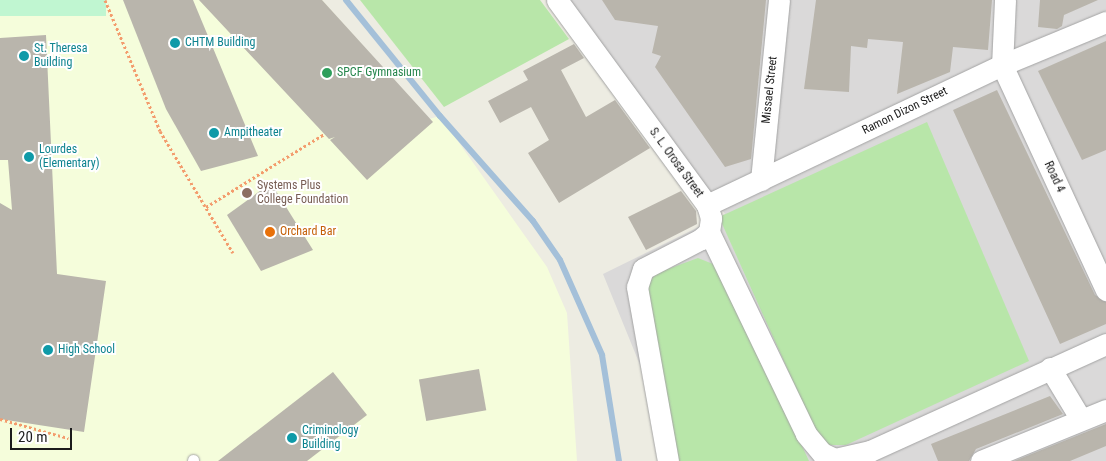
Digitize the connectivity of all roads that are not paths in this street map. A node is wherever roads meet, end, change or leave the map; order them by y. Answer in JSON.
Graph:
{"nodes":[{"id":1,"x":557,"y":0,"type":"edge"},
{"id":2,"x":779,"y":0,"type":"edge"},
{"id":3,"x":1005,"y":0,"type":"edge"},
{"id":4,"x":1106,"y":22,"type":"edge"},
{"id":5,"x":1002,"y":65,"type":"junction"},
{"id":6,"x":761,"y":180,"type":"junction"},
{"id":7,"x":707,"y":205,"type":"junction"},
{"id":8,"x":708,"y":232,"type":"junction"},
{"id":9,"x":1106,"y":290,"type":"edge"},
{"id":10,"x":1106,"y":344,"type":"edge"},
{"id":11,"x":1050,"y":368,"type":"junction"},
{"id":12,"x":1106,"y":410,"type":"edge"},
{"id":13,"x":1080,"y":418,"type":"junction"},
{"id":14,"x":668,"y":461,"type":"edge"},
{"id":15,"x":981,"y":461,"type":"edge"}],
"edges":[{"from":1,"to":7,"type":"street","name":"S. L. Orosa Street"},
{"from":2,"to":6,"type":"street","name":"Missael Street"},
{"from":3,"to":5,"type":"street"},
{"from":4,"to":5,"type":"street","name":"Ramon Dizon Street"},
{"from":5,"to":6,"type":"street","name":"Ramon Dizon Street"},
{"from":5,"to":9,"type":"street","name":"Road 4"},
{"from":6,"to":7,"type":"street","name":"Ramon Dizon Street"},
{"from":7,"to":8,"type":"street","name":"S. L. Orosa Street"},
{"from":8,"to":11,"type":"street"},
{"from":8,"to":14,"type":"street"},
{"from":10,"to":11,"type":"street"},
{"from":11,"to":13,"type":"street"},
{"from":12,"to":13,"type":"street"},
{"from":13,"to":15,"type":"street"}]}
